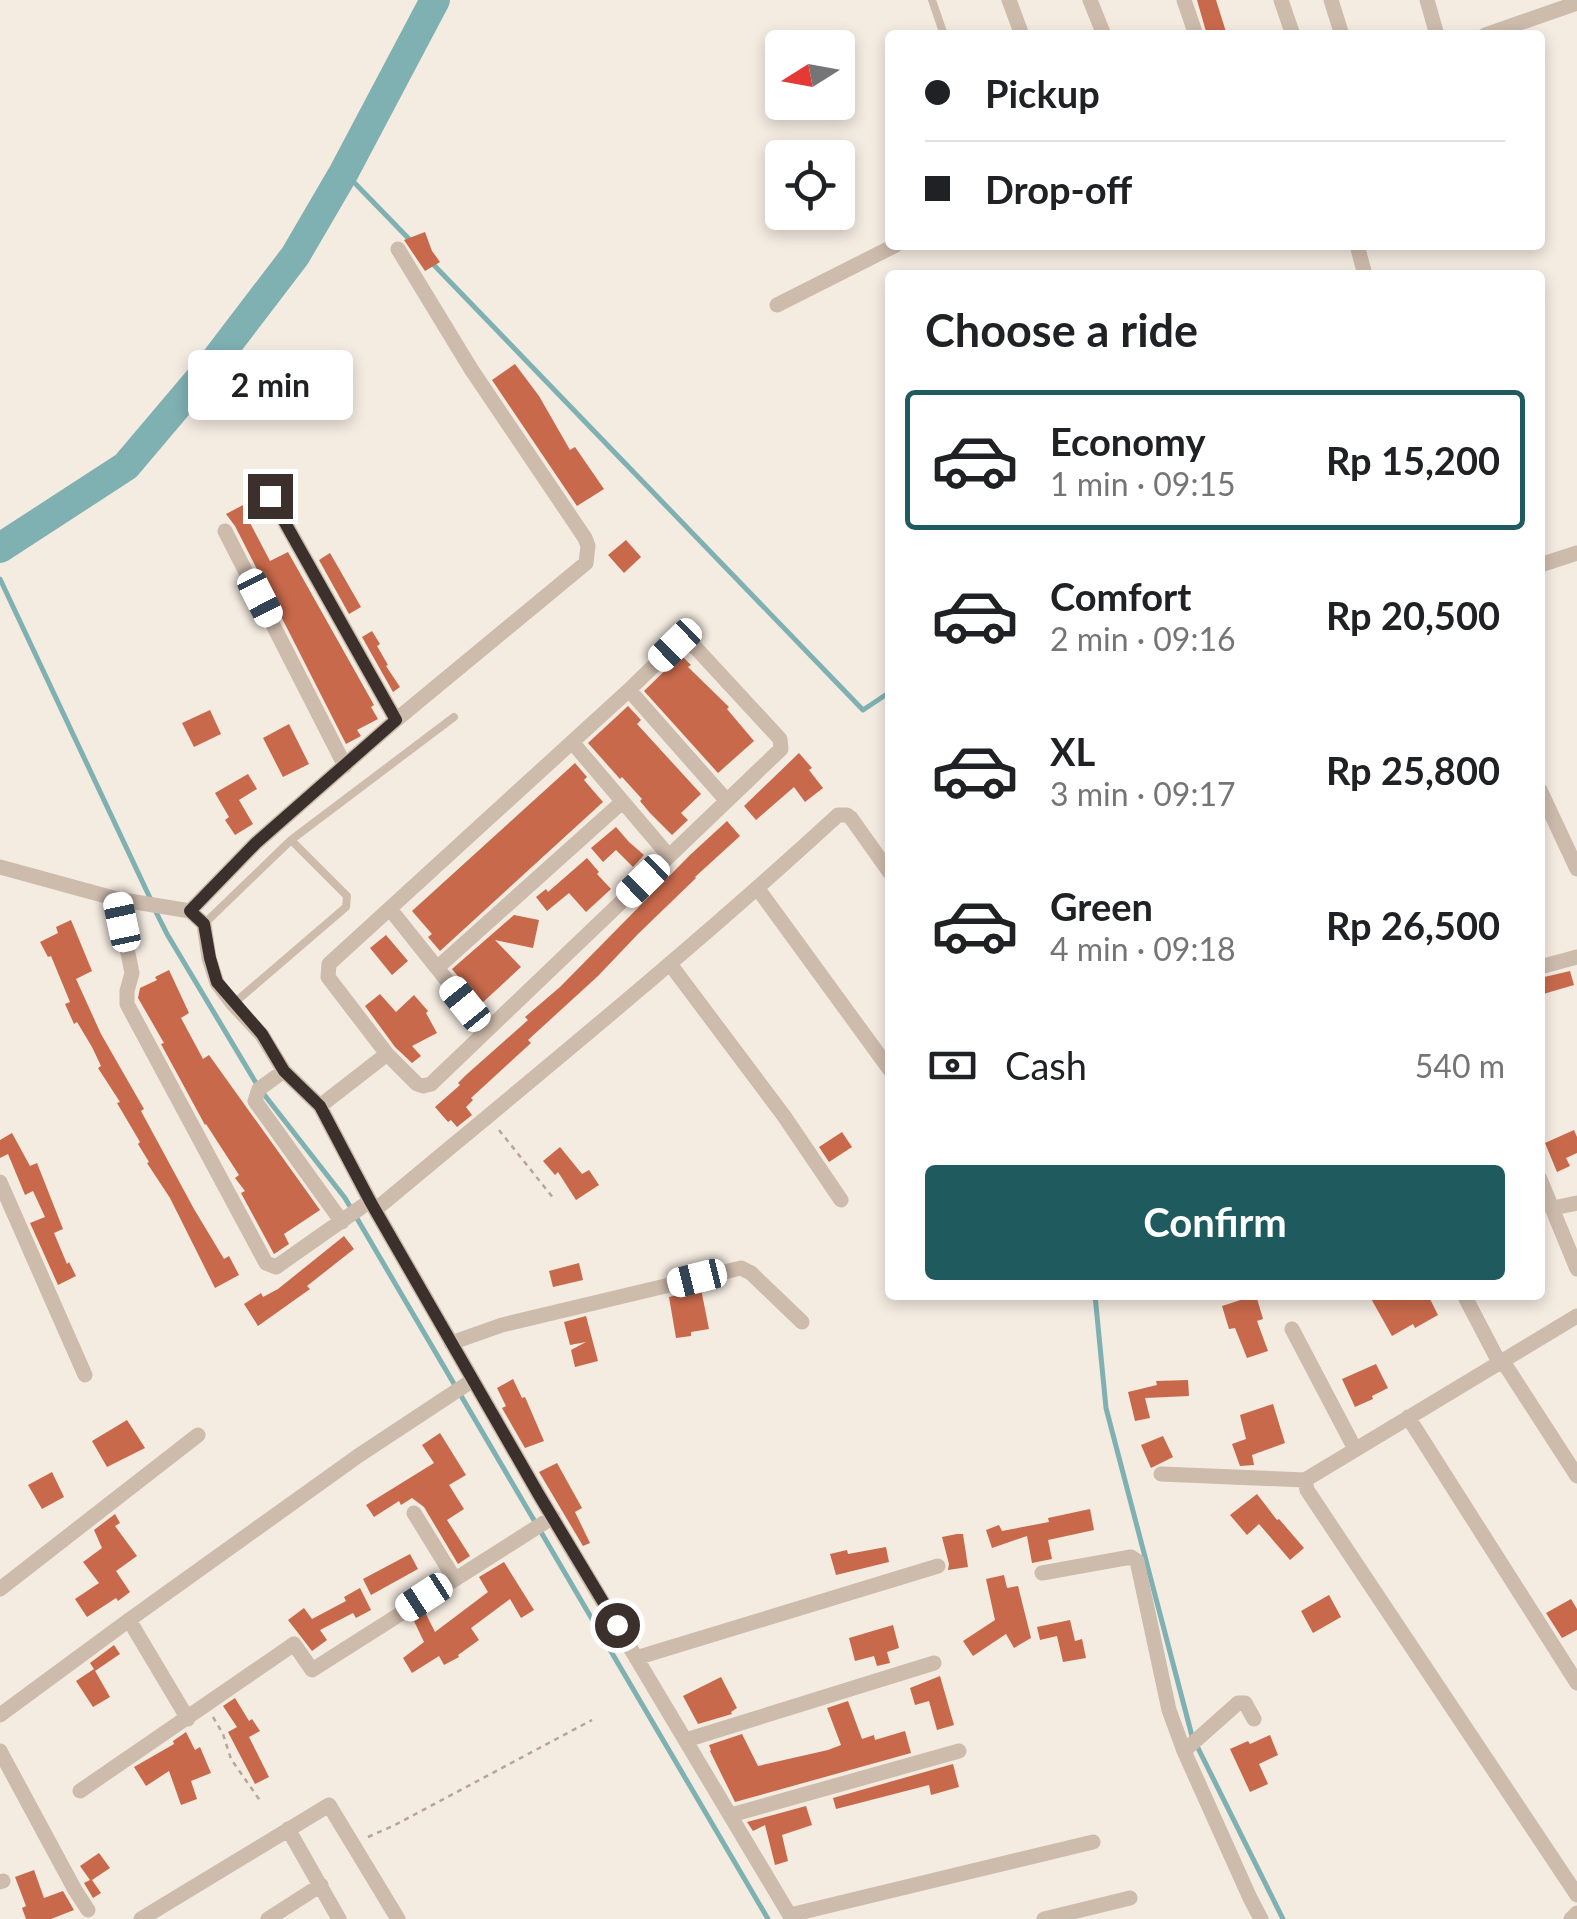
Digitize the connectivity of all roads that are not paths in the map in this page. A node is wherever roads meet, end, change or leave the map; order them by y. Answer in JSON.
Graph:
{"nodes":[{"id":1,"x":932,"y":0,"type":"edge"},
{"id":2,"x":1009,"y":0,"type":"edge"},
{"id":3,"x":1090,"y":0,"type":"edge"},
{"id":4,"x":1184,"y":0,"type":"edge"},
{"id":5,"x":1282,"y":0,"type":"edge"},
{"id":6,"x":1331,"y":0,"type":"edge"},
{"id":7,"x":1426,"y":0,"type":"edge"},
{"id":8,"x":1574,"y":3,"type":"edge"},
{"id":9,"x":942,"y":30,"type":"edge"},
{"id":10,"x":1020,"y":30,"type":"edge"},
{"id":11,"x":1102,"y":30,"type":"edge"},
{"id":12,"x":1194,"y":30,"type":"edge"},
{"id":13,"x":1291,"y":30,"type":"edge"},
{"id":14,"x":1340,"y":30,"type":"edge"},
{"id":15,"x":1435,"y":30,"type":"edge"},
{"id":16,"x":1499,"y":30,"type":"edge"},
{"id":17,"x":398,"y":249,"type":"dead end"},
{"id":18,"x":886,"y":250,"type":"edge"},
{"id":19,"x":777,"y":305,"type":"dead end"},
{"id":20,"x":270,"y":496,"type":"dead end"},
{"id":21,"x":225,"y":531,"type":"dead end"},
{"id":22,"x":1577,"y":553,"type":"edge"},
{"id":23,"x":1545,"y":563,"type":"edge"},
{"id":24,"x":629,"y":690,"type":"junction"},
{"id":25,"x":454,"y":717,"type":"dead end"},
{"id":26,"x":396,"y":720,"type":"junction"},
{"id":27,"x":572,"y":742,"type":"junction"},
{"id":28,"x":344,"y":766,"type":"junction"},
{"id":29,"x":727,"y":801,"type":"junction"},
{"id":30,"x":1545,"y":801,"type":"edge"},
{"id":31,"x":622,"y":803,"type":"junction"},
{"id":32,"x":292,"y":840,"type":"junction"},
{"id":33,"x":669,"y":856,"type":"junction"},
{"id":34,"x":885,"y":866,"type":"edge"},
{"id":35,"x":0,"y":867,"type":"edge"},
{"id":36,"x":1577,"y":868,"type":"edge"},
{"id":37,"x":758,"y":889,"type":"junction"},
{"id":38,"x":116,"y":898,"type":"junction"},
{"id":39,"x":390,"y":908,"type":"junction"},
{"id":40,"x":190,"y":911,"type":"junction"},
{"id":41,"x":204,"y":924,"type":"junction"},
{"id":42,"x":1577,"y":957,"type":"edge"},
{"id":43,"x":670,"y":964,"type":"junction"},
{"id":44,"x":1545,"y":966,"type":"edge"},
{"id":45,"x":437,"y":968,"type":"junction"},
{"id":46,"x":233,"y":1004,"type":"junction"},
{"id":47,"x":486,"y":1030,"type":"junction"},
{"id":48,"x":387,"y":1054,"type":"junction"},
{"id":49,"x":885,"y":1063,"type":"edge"},
{"id":50,"x":279,"y":1075,"type":"junction"},
{"id":51,"x":320,"y":1106,"type":"junction"},
{"id":52,"x":0,"y":1182,"type":"edge"},
{"id":53,"x":1545,"y":1190,"type":"edge"},
{"id":54,"x":841,"y":1200,"type":"dead end"},
{"id":55,"x":1577,"y":1203,"type":"edge"},
{"id":56,"x":369,"y":1206,"type":"junction"},
{"id":57,"x":1553,"y":1208,"type":"junction"},
{"id":58,"x":344,"y":1220,"type":"junction"},
{"id":59,"x":1577,"y":1270,"type":"edge"},
{"id":60,"x":1467,"y":1300,"type":"edge"},
{"id":61,"x":1577,"y":1316,"type":"edge"},
{"id":62,"x":802,"y":1322,"type":"dead end"},
{"id":63,"x":1292,"y":1330,"type":"dead end"},
{"id":64,"x":451,"y":1343,"type":"junction"},
{"id":65,"x":1500,"y":1361,"type":"junction"},
{"id":66,"x":86,"y":1375,"type":"dead end"},
{"id":67,"x":467,"y":1384,"type":"junction"},
{"id":68,"x":1408,"y":1417,"type":"junction"},
{"id":69,"x":198,"y":1435,"type":"dead end"},
{"id":70,"x":1355,"y":1450,"type":"junction"},
{"id":71,"x":1161,"y":1474,"type":"dead end"},
{"id":72,"x":1577,"y":1476,"type":"edge"},
{"id":73,"x":1305,"y":1480,"type":"junction"},
{"id":74,"x":414,"y":1513,"type":"dead end"},
{"id":75,"x":546,"y":1520,"type":"junction"},
{"id":76,"x":938,"y":1566,"type":"dead end"},
{"id":77,"x":1042,"y":1573,"type":"dead end"},
{"id":78,"x":454,"y":1578,"type":"junction"},
{"id":79,"x":0,"y":1589,"type":"edge"},
{"id":80,"x":129,"y":1620,"type":"junction"},
{"id":81,"x":636,"y":1658,"type":"junction"},
{"id":82,"x":934,"y":1664,"type":"dead end"},
{"id":83,"x":1577,"y":1683,"type":"edge"},
{"id":84,"x":0,"y":1714,"type":"edge"},
{"id":85,"x":188,"y":1718,"type":"junction"},
{"id":86,"x":1254,"y":1719,"type":"dead end"},
{"id":87,"x":686,"y":1740,"type":"junction"},
{"id":88,"x":1193,"y":1744,"type":"junction"},
{"id":89,"x":0,"y":1751,"type":"edge"},
{"id":90,"x":959,"y":1751,"type":"dead end"},
{"id":91,"x":80,"y":1791,"type":"dead end"},
{"id":92,"x":732,"y":1815,"type":"junction"},
{"id":93,"x":288,"y":1829,"type":"junction"},
{"id":94,"x":1094,"y":1842,"type":"dead end"},
{"id":95,"x":321,"y":1885,"type":"junction"},
{"id":96,"x":1577,"y":1896,"type":"edge"},
{"id":97,"x":1130,"y":1898,"type":"dead end"},
{"id":98,"x":88,"y":1910,"type":"dead end"},
{"id":99,"x":1577,"y":1913,"type":"edge"},
{"id":100,"x":791,"y":1917,"type":"edge"},
{"id":101,"x":141,"y":1919,"type":"edge"},
{"id":102,"x":268,"y":1919,"type":"edge"},
{"id":103,"x":339,"y":1919,"type":"edge"},
{"id":104,"x":398,"y":1919,"type":"edge"},
{"id":105,"x":1044,"y":1919,"type":"edge"},
{"id":106,"x":1261,"y":1919,"type":"edge"},
{"id":107,"x":1571,"y":1919,"type":"edge"}],
"edges":[{"from":1,"to":9,"type":"lane"},
{"from":2,"to":10,"type":"street"},
{"from":3,"to":11,"type":"street"},
{"from":4,"to":12,"type":"street"},
{"from":5,"to":13,"type":"street"},
{"from":6,"to":14,"type":"street"},
{"from":7,"to":15,"type":"street"},
{"from":8,"to":16,"type":"street"},
{"from":17,"to":26,"type":"street"},
{"from":18,"to":19,"type":"street"},
{"from":20,"to":26,"type":"street"},
{"from":21,"to":28,"type":"street"},
{"from":22,"to":23,"type":"street"},
{"from":24,"to":27,"type":"street"},
{"from":24,"to":29,"type":"street"},
{"from":24,"to":29,"type":"street"},
{"from":25,"to":32,"type":"lane"},
{"from":26,"to":28,"type":"street"},
{"from":27,"to":31,"type":"street"},
{"from":27,"to":39,"type":"street"},
{"from":28,"to":40,"type":"street"},
{"from":29,"to":33,"type":"street"},
{"from":30,"to":36,"type":"street"},
{"from":31,"to":33,"type":"street"},
{"from":31,"to":45,"type":"street"},
{"from":32,"to":41,"type":"lane"},
{"from":32,"to":46,"type":"lane"},
{"from":33,"to":47,"type":"street"},
{"from":34,"to":37,"type":"street"},
{"from":35,"to":38,"type":"street"},
{"from":37,"to":43,"type":"street"},
{"from":37,"to":49,"type":"street"},
{"from":38,"to":40,"type":"street"},
{"from":38,"to":58,"type":"street"},
{"from":39,"to":45,"type":"street"},
{"from":39,"to":48,"type":"street"},
{"from":40,"to":41,"type":"street"},
{"from":41,"to":46,"type":"street"},
{"from":42,"to":44,"type":"street"},
{"from":43,"to":54,"type":"street"},
{"from":43,"to":56,"type":"street"},
{"from":45,"to":47,"type":"street"},
{"from":46,"to":50,"type":"street"},
{"from":47,"to":48,"type":"street"},
{"from":48,"to":51,"type":"street"},
{"from":50,"to":51,"type":"street"},
{"from":50,"to":58,"type":"street"},
{"from":51,"to":56,"type":"street"},
{"from":52,"to":66,"type":"street"},
{"from":53,"to":57,"type":"street"},
{"from":55,"to":57,"type":"street"},
{"from":56,"to":58,"type":"street"},
{"from":56,"to":64,"type":"street"},
{"from":57,"to":59,"type":"street"},
{"from":60,"to":65,"type":"street"},
{"from":61,"to":65,"type":"street"},
{"from":62,"to":64,"type":"street"},
{"from":63,"to":70,"type":"street"},
{"from":64,"to":67,"type":"street"},
{"from":65,"to":68,"type":"street"},
{"from":65,"to":72,"type":"street"},
{"from":67,"to":75,"type":"street"},
{"from":67,"to":80,"type":"street"},
{"from":68,"to":70,"type":"street"},
{"from":68,"to":83,"type":"street"},
{"from":69,"to":79,"type":"street"},
{"from":70,"to":73,"type":"street"},
{"from":71,"to":73,"type":"street"},
{"from":73,"to":96,"type":"street"},
{"from":74,"to":78,"type":"street"},
{"from":75,"to":78,"type":"street"},
{"from":75,"to":81,"type":"street"},
{"from":76,"to":81,"type":"street"},
{"from":77,"to":88,"type":"street"},
{"from":78,"to":85,"type":"street"},
{"from":80,"to":84,"type":"street"},
{"from":80,"to":85,"type":"street"},
{"from":81,"to":87,"type":"street"},
{"from":82,"to":87,"type":"street"},
{"from":85,"to":91,"type":"street"},
{"from":86,"to":88,"type":"street"},
{"from":87,"to":92,"type":"street"},
{"from":88,"to":106,"type":"street"},
{"from":89,"to":98,"type":"street"},
{"from":90,"to":92,"type":"street"},
{"from":92,"to":100,"type":"street"},
{"from":93,"to":95,"type":"street"},
{"from":93,"to":101,"type":"street"},
{"from":93,"to":104,"type":"street"},
{"from":94,"to":100,"type":"street"},
{"from":95,"to":102,"type":"street"},
{"from":95,"to":103,"type":"street"},
{"from":97,"to":105,"type":"street"},
{"from":99,"to":107,"type":"street"}]}
